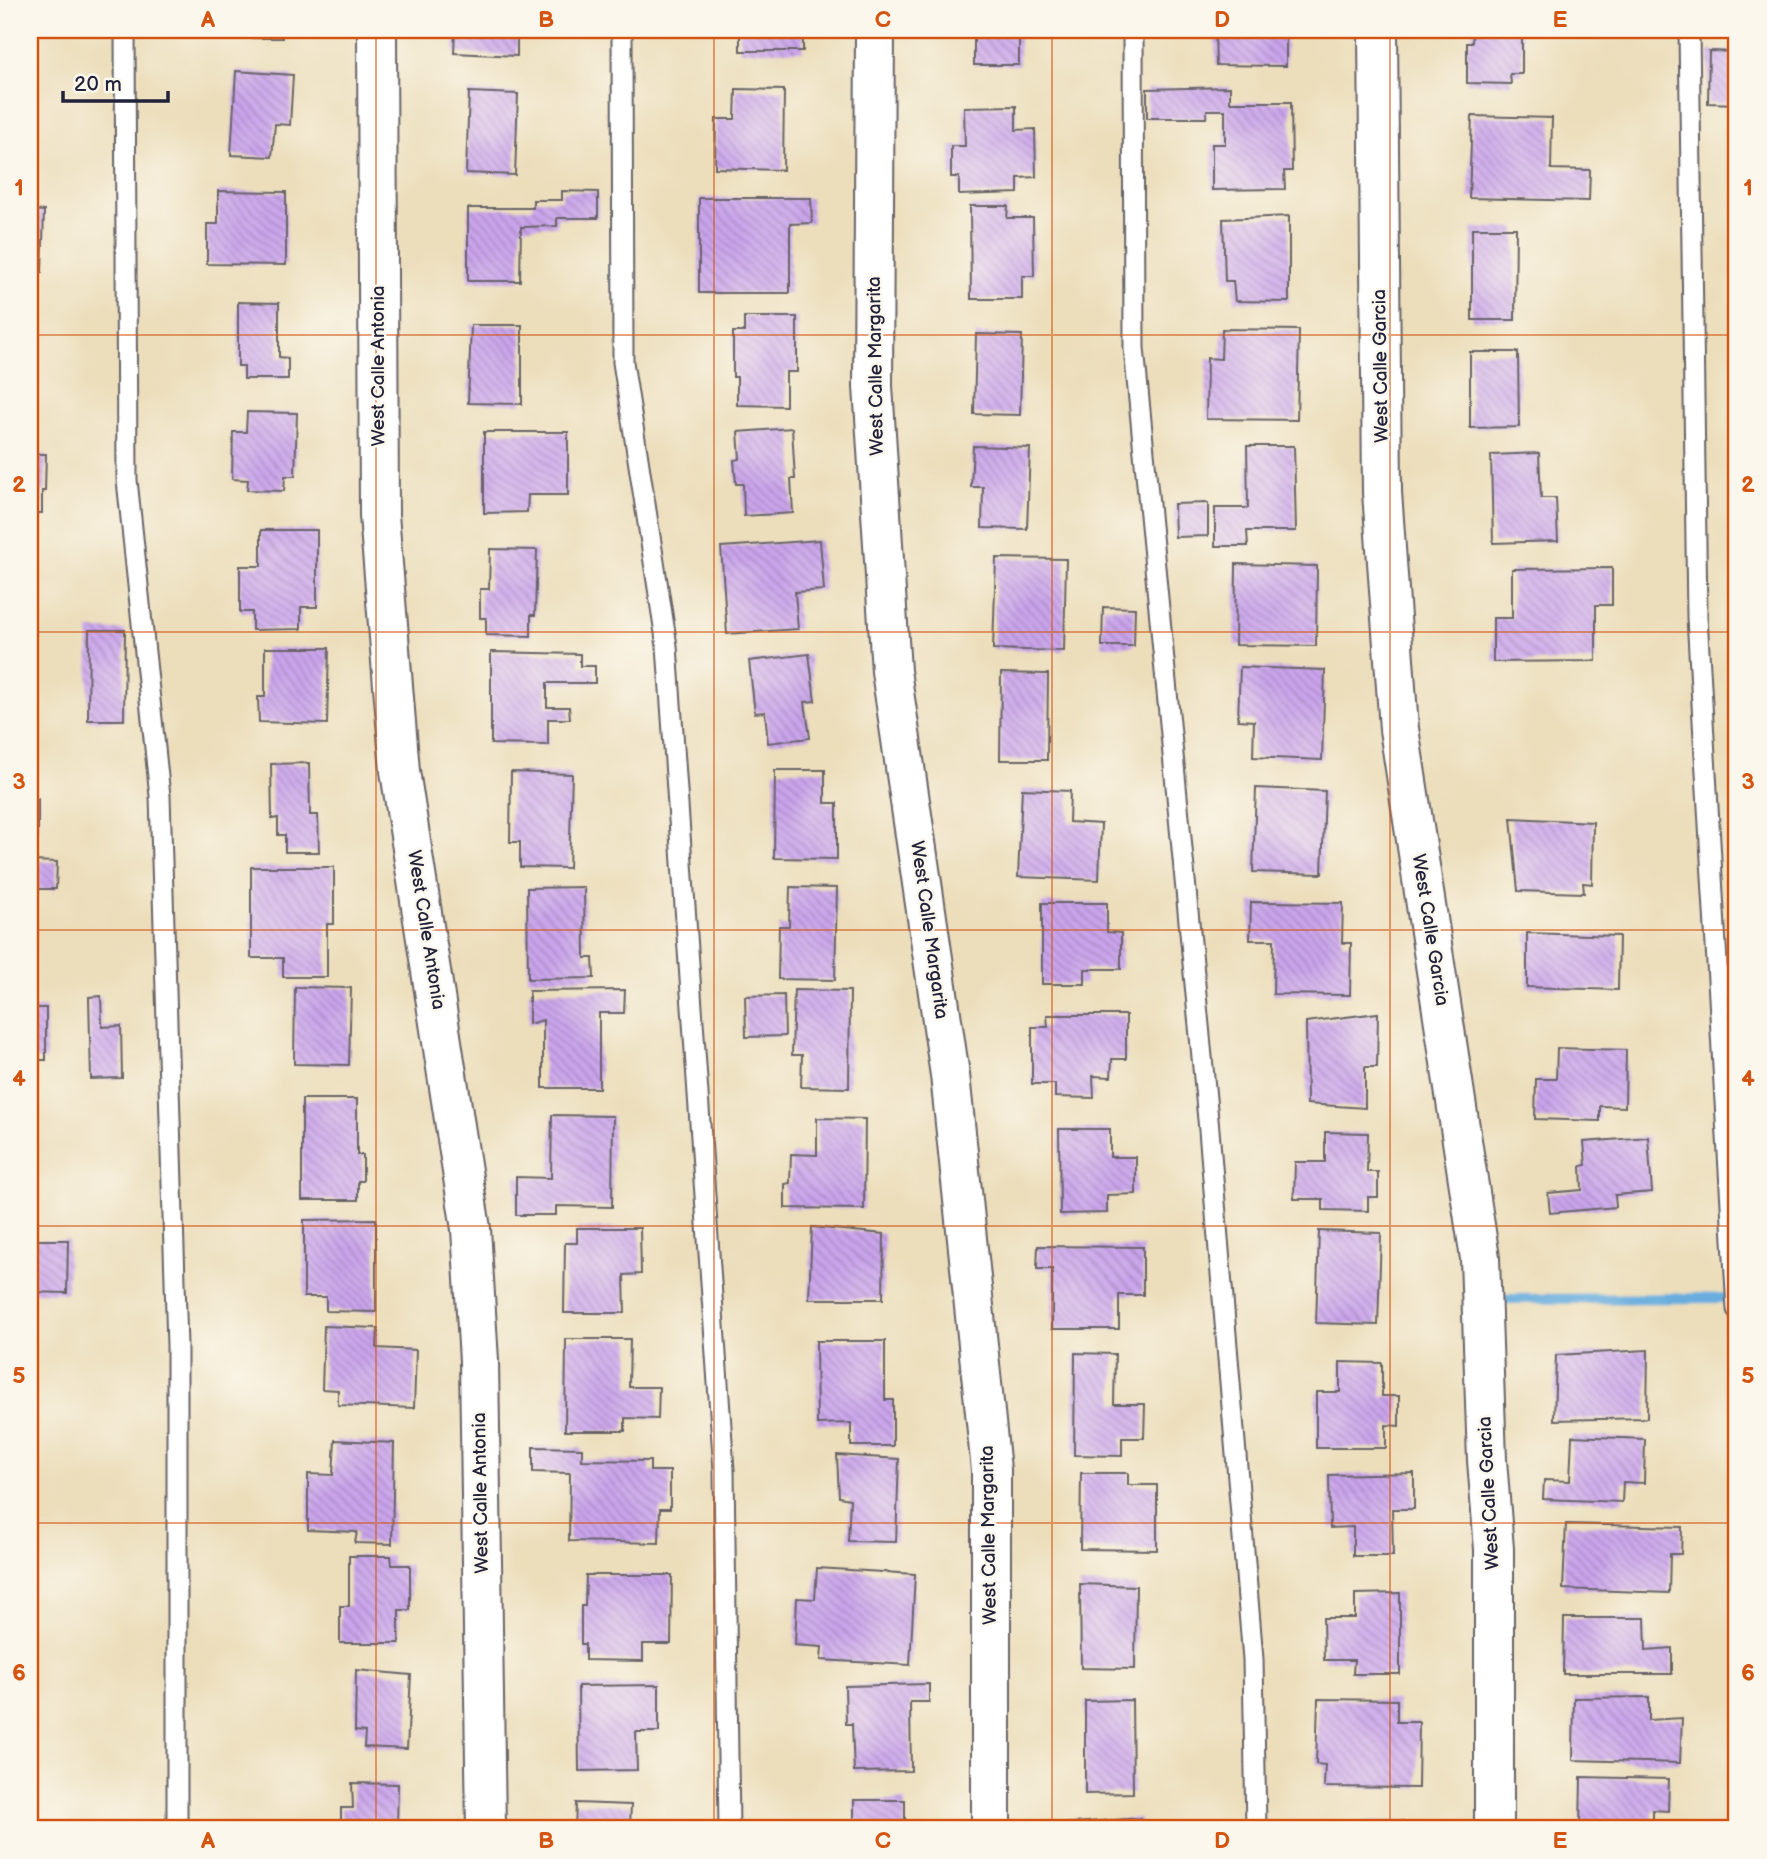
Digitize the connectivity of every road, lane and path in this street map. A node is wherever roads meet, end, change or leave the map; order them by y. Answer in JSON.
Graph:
{"nodes":[{"id":1,"x":125,"y":30,"type":"edge"},
{"id":2,"x":377,"y":30,"type":"edge"},
{"id":3,"x":622,"y":30,"type":"edge"},
{"id":4,"x":875,"y":30,"type":"edge"},
{"id":5,"x":1133,"y":30,"type":"edge"},
{"id":6,"x":1378,"y":30,"type":"edge"},
{"id":7,"x":1689,"y":30,"type":"edge"},
{"id":8,"x":1737,"y":1308,"type":"edge"},
{"id":9,"x":177,"y":1829,"type":"edge"},
{"id":10,"x":486,"y":1829,"type":"edge"},
{"id":11,"x":729,"y":1829,"type":"edge"},
{"id":12,"x":991,"y":1829,"type":"edge"},
{"id":13,"x":1256,"y":1829,"type":"edge"},
{"id":14,"x":1494,"y":1829,"type":"edge"}],
"edges":[{"from":1,"to":9,"type":"lane"},
{"from":2,"to":10,"type":"street","name":"West Calle Antonia"},
{"from":3,"to":11,"type":"lane"},
{"from":4,"to":12,"type":"street","name":"West Calle Margarita"},
{"from":5,"to":13,"type":"lane"},
{"from":6,"to":14,"type":"street","name":"West Calle Garcia"},
{"from":7,"to":8,"type":"lane"}]}
